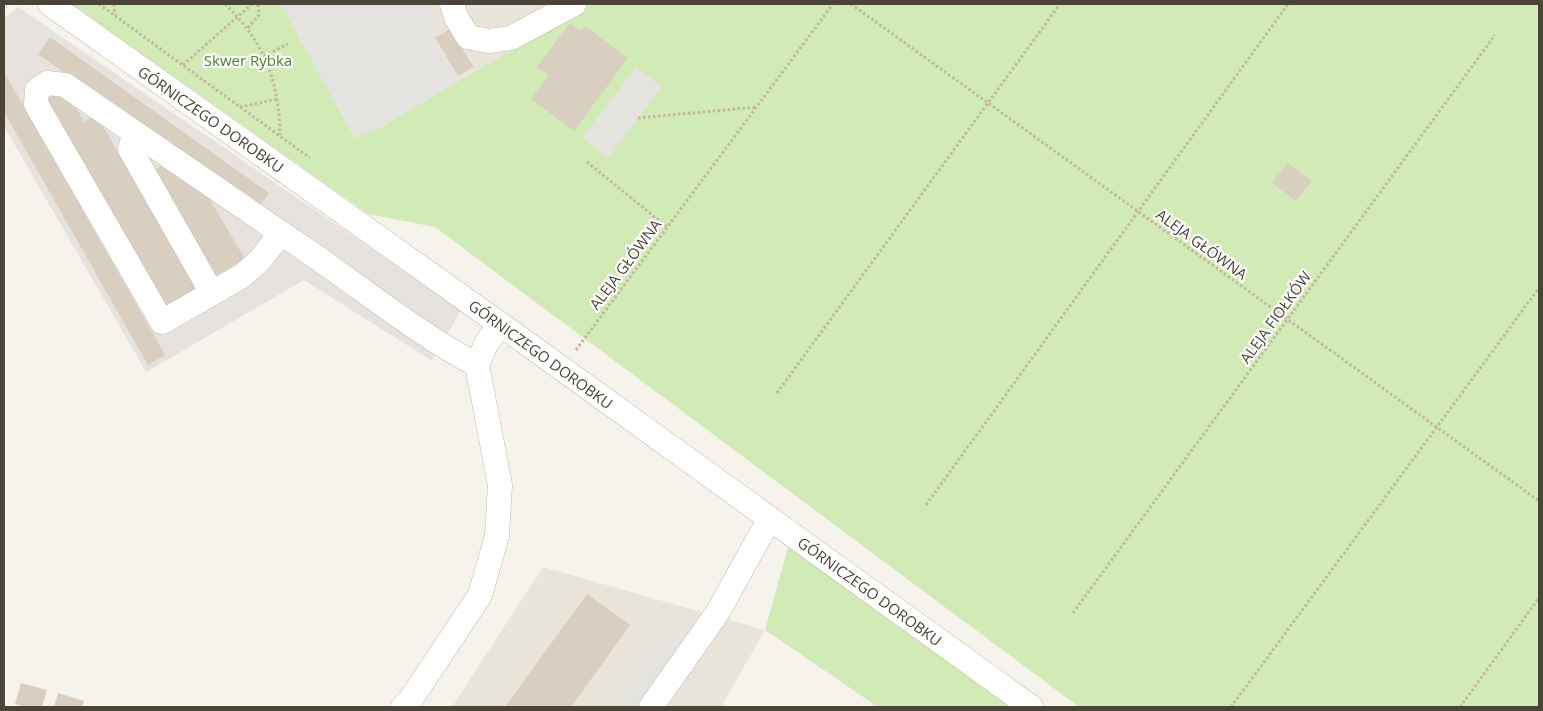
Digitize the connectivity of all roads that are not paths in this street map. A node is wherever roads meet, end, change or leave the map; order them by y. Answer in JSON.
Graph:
{"nodes":[{"id":1,"x":50,"y":4,"type":"edge"},
{"id":2,"x":452,"y":4,"type":"edge"},
{"id":3,"x":574,"y":4,"type":"edge"},
{"id":4,"x":135,"y":133,"type":"junction"},
{"id":5,"x":282,"y":233,"type":"junction"},
{"id":6,"x":212,"y":293,"type":"junction"},
{"id":7,"x":500,"y":324,"type":"junction"},
{"id":8,"x":477,"y":365,"type":"junction"},
{"id":9,"x":771,"y":520,"type":"junction"},
{"id":10,"x":403,"y":707,"type":"edge"},
{"id":11,"x":651,"y":707,"type":"edge"},
{"id":12,"x":1031,"y":707,"type":"edge"}],
"edges":[{"from":1,"to":7,"type":"street","name":"GÓRNICZEGO DOROBKU"},
{"from":2,"to":3,"type":"street"},
{"from":4,"to":5,"type":"street"},
{"from":4,"to":6,"type":"street"},
{"from":4,"to":6,"type":"street"},
{"from":5,"to":6,"type":"street"},
{"from":5,"to":8,"type":"street"},
{"from":7,"to":8,"type":"street"},
{"from":7,"to":9,"type":"street","name":"GÓRNICZEGO DOROBKU"},
{"from":8,"to":10,"type":"street"},
{"from":9,"to":11,"type":"street"},
{"from":9,"to":12,"type":"street","name":"GÓRNICZEGO DOROBKU"}]}
